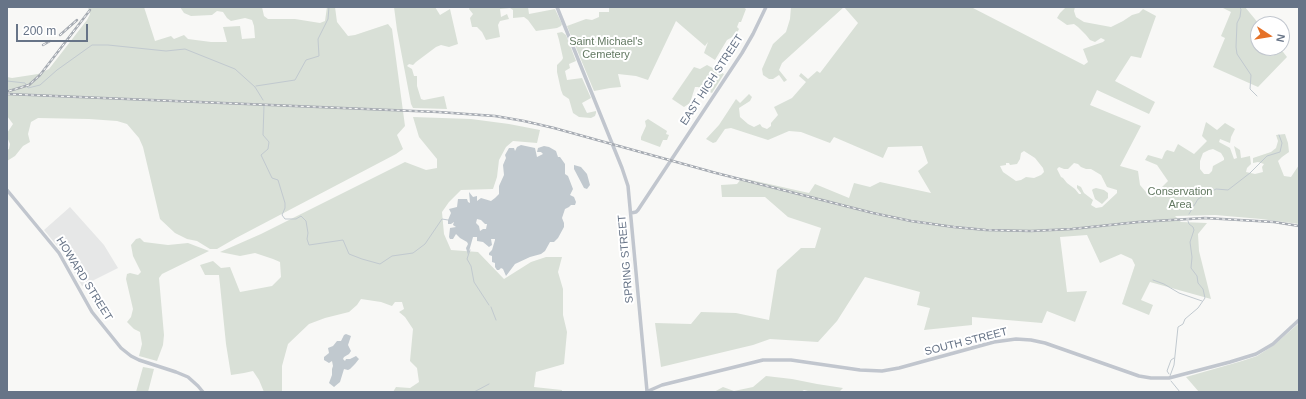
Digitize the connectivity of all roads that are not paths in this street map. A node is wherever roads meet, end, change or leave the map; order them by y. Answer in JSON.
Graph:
{"nodes":[{"id":1,"x":557,"y":7,"type":"edge"},
{"id":2,"x":766,"y":7,"type":"edge"},
{"id":3,"x":7,"y":190,"type":"edge"},
{"id":4,"x":631,"y":213,"type":"junction"},
{"id":5,"x":1299,"y":320,"type":"edge"},
{"id":6,"x":648,"y":391,"type":"edge"},
{"id":7,"x":203,"y":392,"type":"edge"}],
"edges":[{"from":1,"to":4,"type":"main road","name":"SPRING STREET"},
{"from":2,"to":4,"type":"main road","name":"EAST HIGH STREET"},
{"from":3,"to":7,"type":"main road","name":"HOWARD STREET"},
{"from":4,"to":6,"type":"main road","name":"SPRING STREET"},
{"from":5,"to":6,"type":"main road","name":"SOUTH STREET"}]}
